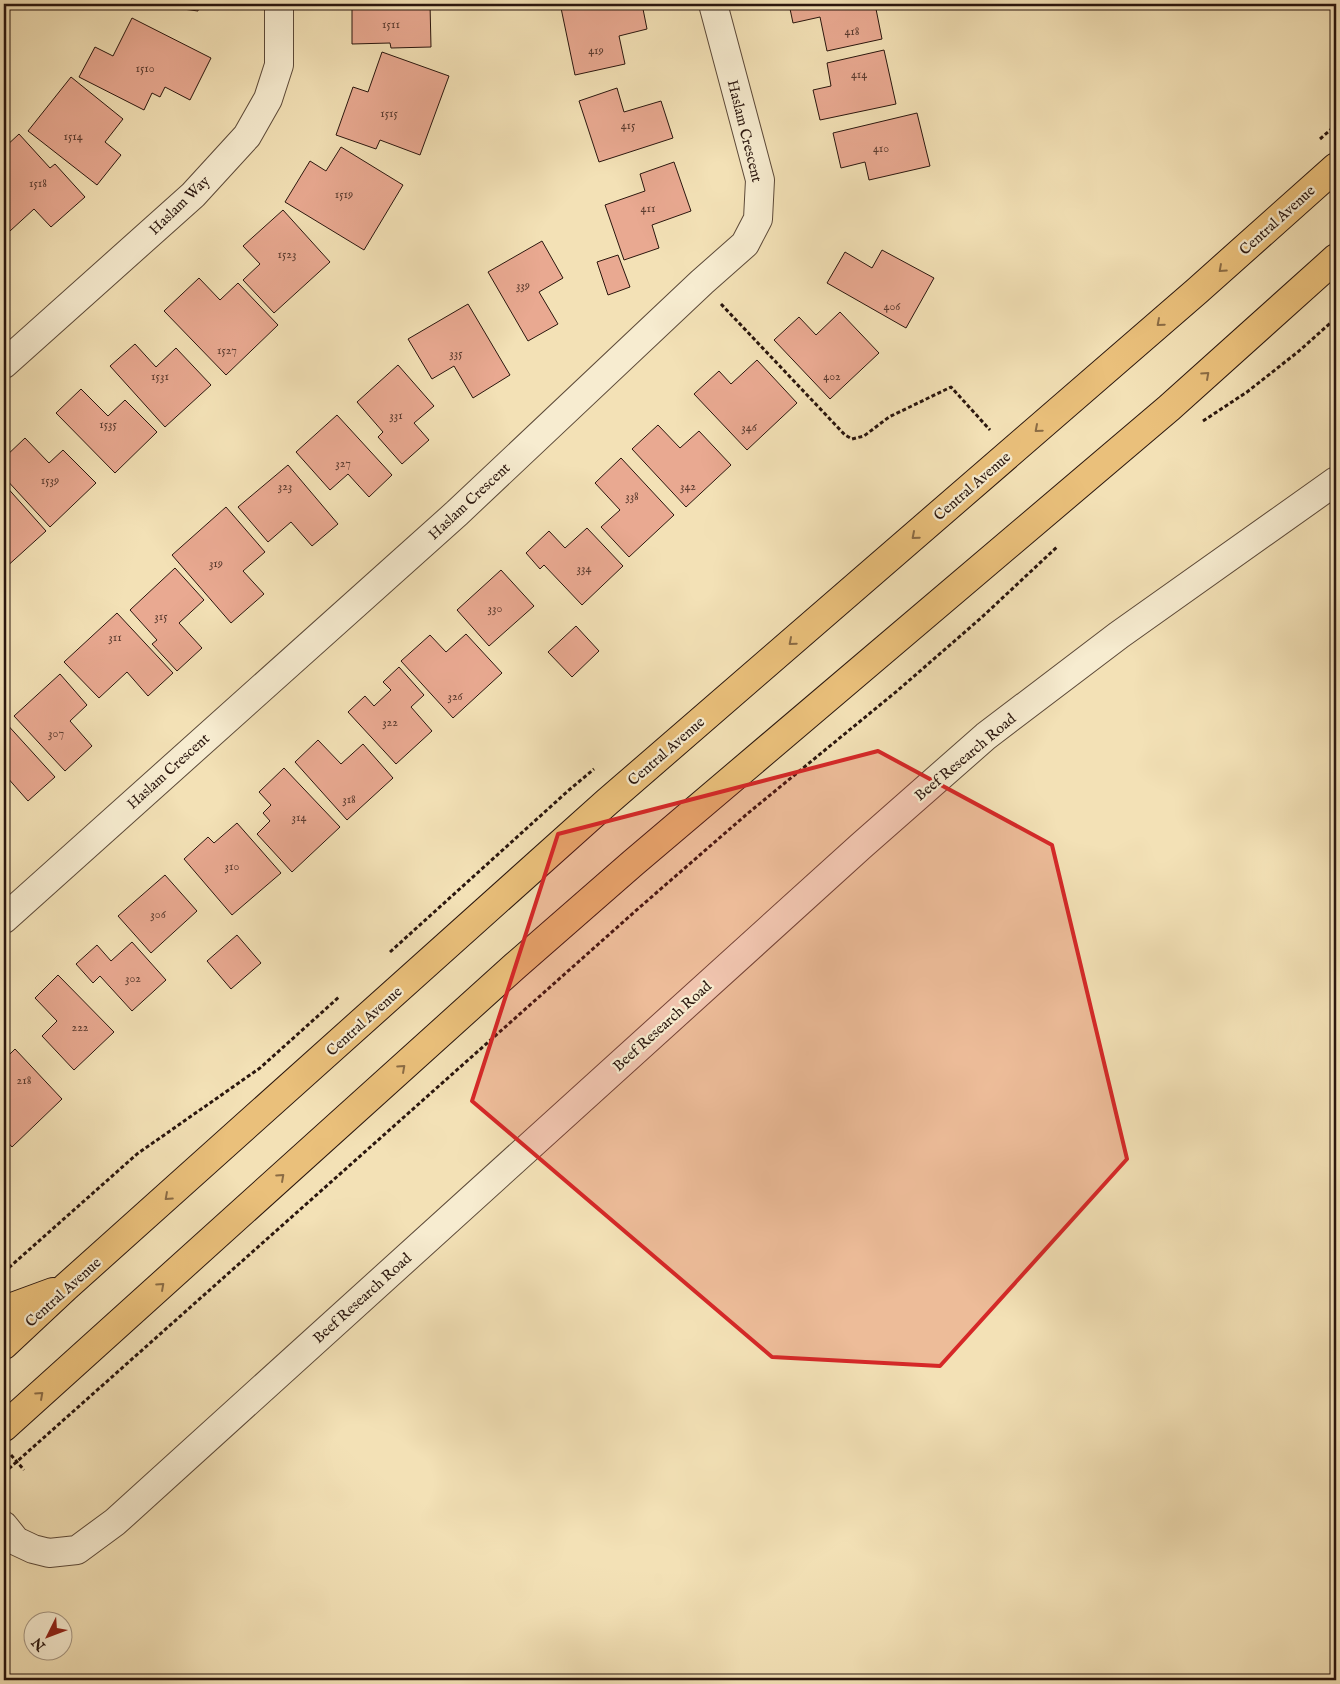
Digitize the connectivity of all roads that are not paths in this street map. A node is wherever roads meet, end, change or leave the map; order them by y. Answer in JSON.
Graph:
{"nodes":[{"id":1,"x":279,"y":4,"type":"edge"},
{"id":2,"x":712,"y":4,"type":"edge"},
{"id":3,"x":1336,"y":167,"type":"edge"},
{"id":4,"x":1336,"y":258,"type":"edge"},
{"id":5,"x":1326,"y":273,"type":"edge"},
{"id":6,"x":4,"y":364,"type":"edge"},
{"id":7,"x":1336,"y":482,"type":"edge"},
{"id":8,"x":8,"y":905,"type":"edge"},
{"id":9,"x":66,"y":1287,"type":"junction"},
{"id":10,"x":4,"y":1310,"type":"edge"},
{"id":11,"x":4,"y":1345,"type":"edge"},
{"id":12,"x":4,"y":1427,"type":"edge"},
{"id":13,"x":4,"y":1526,"type":"edge"}],
"edges":[{"from":1,"to":6,"type":"street","name":"Haslam Way"},
{"from":2,"to":8,"type":"street","name":"Haslam Crescent"},
{"from":3,"to":9,"type":"main road","name":"Central Avenue","one_way":true},
{"from":4,"to":5,"type":"main road"},
{"from":12,"to":5,"type":"main road","one_way":true},
{"from":7,"to":13,"type":"street","name":"Beef Research Road"},
{"from":9,"to":10,"type":"main road"},
{"from":9,"to":11,"type":"main road","name":"Central Avenue"}]}
